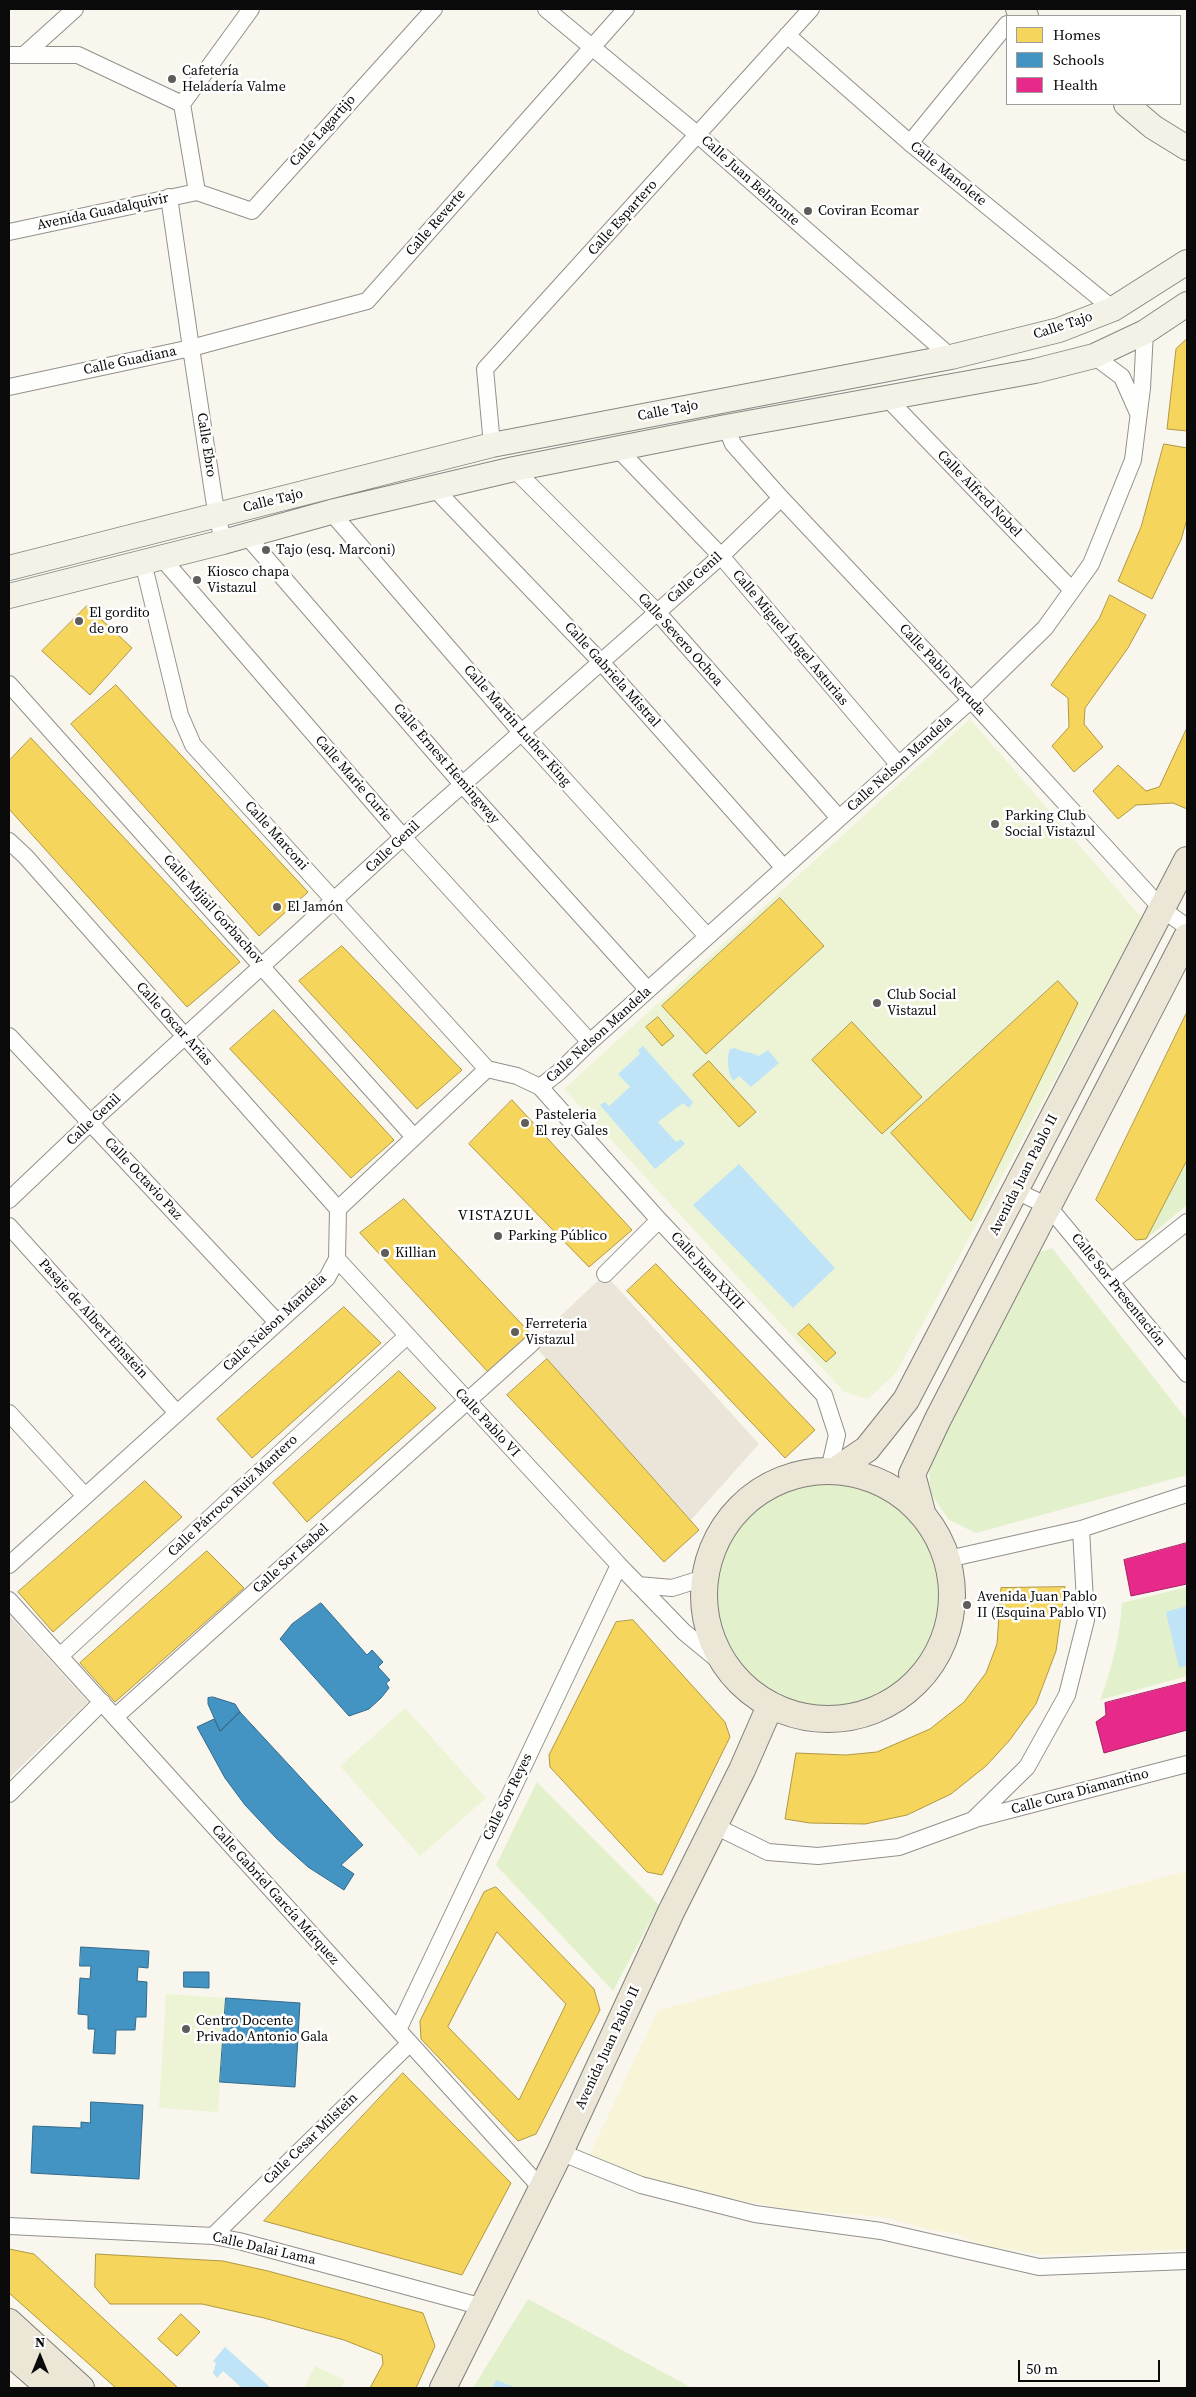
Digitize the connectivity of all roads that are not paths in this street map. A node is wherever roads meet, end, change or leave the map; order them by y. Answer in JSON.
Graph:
{"nodes":[{"id":1,"x":75,"y":9,"type":"edge"},
{"id":2,"x":251,"y":9,"type":"edge"},
{"id":3,"x":434,"y":9,"type":"edge"},
{"id":4,"x":546,"y":9,"type":"edge"},
{"id":5,"x":626,"y":9,"type":"edge"},
{"id":6,"x":811,"y":9,"type":"edge"},
{"id":7,"x":1006,"y":28,"type":"edge"},
{"id":8,"x":787,"y":35,"type":"junction"},
{"id":9,"x":592,"y":46,"type":"junction"},
{"id":10,"x":16,"y":55,"type":"edge"},
{"id":11,"x":182,"y":104,"type":"junction"},
{"id":12,"x":1127,"y":105,"type":"edge"},
{"id":13,"x":698,"y":135,"type":"junction"},
{"id":14,"x":910,"y":143,"type":"junction"},
{"id":15,"x":1187,"y":148,"type":"edge"},
{"id":16,"x":197,"y":192,"type":"junction"},
{"id":17,"x":170,"y":197,"type":"junction"},
{"id":18,"x":9,"y":232,"type":"edge"},
{"id":19,"x":1187,"y":262,"type":"edge"},
{"id":20,"x":1187,"y":304,"type":"edge"},
{"id":21,"x":1113,"y":309,"type":"junction"},
{"id":22,"x":1146,"y":332,"type":"junction"},
{"id":23,"x":191,"y":348,"type":"junction"},
{"id":24,"x":1094,"y":356,"type":"junction"},
{"id":25,"x":951,"y":357,"type":"junction"},
{"id":26,"x":9,"y":387,"type":"edge"},
{"id":27,"x":887,"y":398,"type":"junction"},
{"id":28,"x":1138,"y":415,"type":"junction"},
{"id":29,"x":726,"y":427,"type":"junction"},
{"id":30,"x":492,"y":445,"type":"junction"},
{"id":31,"x":617,"y":448,"type":"junction"},
{"id":32,"x":514,"y":469,"type":"junction"},
{"id":33,"x":434,"y":488,"type":"junction"},
{"id":34,"x":780,"y":498,"type":"junction"},
{"id":35,"x":331,"y":512,"type":"junction"},
{"id":36,"x":218,"y":516,"type":"junction"},
{"id":37,"x":137,"y":535,"type":"junction"},
{"id":38,"x":246,"y":535,"type":"junction"},
{"id":39,"x":223,"y":542,"type":"junction"},
{"id":40,"x":720,"y":556,"type":"junction"},
{"id":41,"x":152,"y":559,"type":"junction"},
{"id":42,"x":9,"y":568,"type":"edge"},
{"id":43,"x":1072,"y":590,"type":"junction"},
{"id":44,"x":9,"y":596,"type":"edge"},
{"id":45,"x":657,"y":612,"type":"junction"},
{"id":46,"x":601,"y":662,"type":"junction"},
{"id":47,"x":9,"y":684,"type":"edge"},
{"id":48,"x":971,"y":700,"type":"junction"},
{"id":49,"x":521,"y":732,"type":"junction"},
{"id":50,"x":899,"y":765,"type":"junction"},
{"id":51,"x":462,"y":784,"type":"junction"},
{"id":52,"x":839,"y":818,"type":"junction"},
{"id":53,"x":403,"y":838,"type":"junction"},
{"id":54,"x":9,"y":841,"type":"edge"},
{"id":55,"x":1187,"y":860,"type":"edge"},
{"id":56,"x":784,"y":868,"type":"junction"},
{"id":57,"x":335,"y":902,"type":"junction"},
{"id":58,"x":1162,"y":909,"type":"junction"},
{"id":59,"x":1187,"y":927,"type":"edge"},
{"id":60,"x":707,"y":936,"type":"junction"},
{"id":61,"x":1187,"y":937,"type":"edge"},
{"id":62,"x":264,"y":966,"type":"junction"},
{"id":63,"x":648,"y":990,"type":"junction"},
{"id":64,"x":9,"y":1036,"type":"edge"},
{"id":65,"x":185,"y":1037,"type":"junction"},
{"id":66,"x":590,"y":1042,"type":"junction"},
{"id":67,"x":487,"y":1069,"type":"junction"},
{"id":68,"x":540,"y":1087,"type":"junction"},
{"id":69,"x":90,"y":1123,"type":"junction"},
{"id":70,"x":414,"y":1137,"type":"junction"},
{"id":71,"x":1016,"y":1191,"type":"junction"},
{"id":72,"x":9,"y":1200,"type":"edge"},
{"id":73,"x":1048,"y":1206,"type":"junction"},
{"id":74,"x":338,"y":1209,"type":"junction"},
{"id":75,"x":659,"y":1220,"type":"junction"},
{"id":76,"x":1187,"y":1222,"type":"edge"},
{"id":77,"x":9,"y":1226,"type":"edge"},
{"id":78,"x":337,"y":1259,"type":"junction"},
{"id":79,"x":605,"y":1274,"type":"dead end"},
{"id":80,"x":1111,"y":1282,"type":"junction"},
{"id":81,"x":277,"y":1322,"type":"junction"},
{"id":82,"x":406,"y":1336,"type":"junction"},
{"id":83,"x":532,"y":1343,"type":"dead end"},
{"id":84,"x":1187,"y":1374,"type":"edge"},
{"id":85,"x":466,"y":1401,"type":"junction"},
{"id":86,"x":9,"y":1413,"type":"edge"},
{"id":87,"x":176,"y":1413,"type":"junction"},
{"id":88,"x":832,"y":1470,"type":"junction"},
{"id":89,"x":1187,"y":1494,"type":"edge"},
{"id":90,"x":85,"y":1496,"type":"junction"},
{"id":91,"x":922,"y":1512,"type":"junction"},
{"id":92,"x":1081,"y":1529,"type":"junction"},
{"id":93,"x":948,"y":1560,"type":"junction"},
{"id":94,"x":619,"y":1564,"type":"junction"},
{"id":95,"x":9,"y":1565,"type":"edge"},
{"id":96,"x":704,"y":1578,"type":"junction"},
{"id":97,"x":638,"y":1584,"type":"junction"},
{"id":98,"x":9,"y":1600,"type":"edge"},
{"id":99,"x":60,"y":1656,"type":"junction"},
{"id":100,"x":724,"y":1665,"type":"junction"},
{"id":101,"x":102,"y":1702,"type":"junction"},
{"id":102,"x":770,"y":1706,"type":"junction"},
{"id":103,"x":115,"y":1717,"type":"junction"},
{"id":104,"x":1187,"y":1764,"type":"edge"},
{"id":105,"x":9,"y":1794,"type":"edge"},
{"id":106,"x":973,"y":1820,"type":"junction"},
{"id":107,"x":714,"y":1825,"type":"junction"},
{"id":108,"x":398,"y":2030,"type":"junction"},
{"id":109,"x":410,"y":2043,"type":"junction"},
{"id":110,"x":560,"y":2152,"type":"junction"},
{"id":111,"x":542,"y":2189,"type":"junction"},
{"id":112,"x":9,"y":2226,"type":"edge"},
{"id":113,"x":212,"y":2236,"type":"junction"},
{"id":114,"x":1187,"y":2261,"type":"edge"},
{"id":115,"x":483,"y":2306,"type":"junction"},
{"id":116,"x":9,"y":2322,"type":"edge"},
{"id":117,"x":9,"y":2352,"type":"edge"},
{"id":118,"x":50,"y":2388,"type":"edge"},
{"id":119,"x":81,"y":2388,"type":"edge"},
{"id":120,"x":443,"y":2388,"type":"edge"}],
"edges":[{"from":1,"to":10,"type":"street"},
{"from":2,"to":11,"type":"street"},
{"from":3,"to":16,"type":"street","name":"Calle Lagartijo"},
{"from":4,"to":9,"type":"street","name":"Calle Juan Belmonte"},
{"from":5,"to":9,"type":"street","name":"Calle Reverte"},
{"from":6,"to":8,"type":"street","name":"Calle Espartero"},
{"from":7,"to":14,"type":"street"},
{"from":8,"to":13,"type":"street","name":"Calle Espartero"},
{"from":8,"to":14,"type":"street","name":"Calle Manolete"},
{"from":9,"to":13,"type":"street","name":"Calle Juan Belmonte"},
{"from":9,"to":23,"type":"street","name":"Calle Reverte"},
{"from":10,"to":11,"type":"street"},
{"from":11,"to":16,"type":"street"},
{"from":12,"to":15,"type":"street"},
{"from":13,"to":25,"type":"street","name":"Calle Juan Belmonte"},
{"from":13,"to":30,"type":"street","name":"Calle Espartero"},
{"from":14,"to":21,"type":"street","name":"Calle Manolete"},
{"from":16,"to":17,"type":"street","name":"Avenida Guadalquivir"},
{"from":17,"to":18,"type":"street","name":"Avenida Guadalquivir"},
{"from":17,"to":23,"type":"street","name":"Calle Guadiana"},
{"from":19,"to":21,"type":"street","name":"Calle Tajo"},
{"from":20,"to":22,"type":"street","name":"Calle Tajo"},
{"from":21,"to":25,"type":"street","name":"Calle Tajo"},
{"from":22,"to":24,"type":"street","name":"Calle Tajo"},
{"from":22,"to":28,"type":"street","name":"Calle Nelson Mandela"},
{"from":23,"to":26,"type":"street","name":"Calle Guadiana"},
{"from":23,"to":36,"type":"street","name":"Calle Ebro"},
{"from":24,"to":27,"type":"street","name":"Calle Tajo"},
{"from":24,"to":28,"type":"street","name":"Calle Nelson Mandela"},
{"from":25,"to":30,"type":"street","name":"Calle Tajo"},
{"from":27,"to":29,"type":"street","name":"Calle Tajo"},
{"from":27,"to":43,"type":"street","name":"Calle Alfred Nobel"},
{"from":28,"to":43,"type":"street","name":"Calle Nelson Mandela"},
{"from":29,"to":31,"type":"street","name":"Calle Tajo"},
{"from":29,"to":34,"type":"street","name":"Calle Pablo Neruda"},
{"from":30,"to":36,"type":"street","name":"Calle Tajo"},
{"from":31,"to":32,"type":"street","name":"Calle Tajo"},
{"from":31,"to":40,"type":"street","name":"Calle Miguel Ángel Asturias"},
{"from":32,"to":33,"type":"street","name":"Calle Tajo"},
{"from":32,"to":45,"type":"street","name":"Calle Severo Ochoa"},
{"from":33,"to":35,"type":"street","name":"Calle Tajo"},
{"from":33,"to":46,"type":"street","name":"Calle Gabriela Mistral"},
{"from":34,"to":40,"type":"street","name":"Calle Genil"},
{"from":34,"to":48,"type":"street","name":"Calle Pablo Neruda"},
{"from":35,"to":38,"type":"street","name":"Calle Tajo"},
{"from":35,"to":49,"type":"street","name":"Calle Martin Luther King"},
{"from":36,"to":37,"type":"street","name":"Calle Tajo"},
{"from":36,"to":39,"type":"street","name":"Calle Ebro"},
{"from":37,"to":41,"type":"street"},
{"from":37,"to":42,"type":"street","name":"Calle Tajo"},
{"from":38,"to":39,"type":"street","name":"Calle Tajo"},
{"from":38,"to":51,"type":"street","name":"Calle Ernest Hemingway"},
{"from":39,"to":41,"type":"street","name":"Calle Tajo"},
{"from":40,"to":45,"type":"street","name":"Calle Genil"},
{"from":40,"to":50,"type":"street","name":"Calle Miguel Ángel Asturias"},
{"from":41,"to":44,"type":"street","name":"Calle Tajo"},
{"from":41,"to":53,"type":"street","name":"Calle Marie Curie"},
{"from":41,"to":57,"type":"street","name":"Calle Marconi"},
{"from":43,"to":48,"type":"street","name":"Calle Nelson Mandela"},
{"from":45,"to":46,"type":"street","name":"Calle Genil"},
{"from":45,"to":52,"type":"street","name":"Calle Severo Ochoa"},
{"from":46,"to":49,"type":"street","name":"Calle Genil"},
{"from":46,"to":56,"type":"street","name":"Calle Gabriela Mistral"},
{"from":47,"to":62,"type":"street","name":"Calle Mijail Gorbachov"},
{"from":48,"to":50,"type":"street","name":"Calle Nelson Mandela"},
{"from":48,"to":58,"type":"street","name":"Calle Pablo Neruda"},
{"from":49,"to":51,"type":"street","name":"Calle Genil"},
{"from":49,"to":60,"type":"street","name":"Calle Martin Luther King"},
{"from":50,"to":52,"type":"street","name":"Calle Nelson Mandela"},
{"from":51,"to":53,"type":"street","name":"Calle Genil"},
{"from":51,"to":63,"type":"street","name":"Calle Ernest Hemingway"},
{"from":52,"to":56,"type":"street","name":"Calle Nelson Mandela"},
{"from":53,"to":57,"type":"street","name":"Calle Genil"},
{"from":53,"to":66,"type":"street","name":"Calle Marie Curie"},
{"from":54,"to":65,"type":"street","name":"Calle Oscar Arias"},
{"from":55,"to":58,"type":"main road","name":"Avenida Juan Pablo II"},
{"from":56,"to":60,"type":"street","name":"Calle Nelson Mandela"},
{"from":57,"to":62,"type":"street","name":"Calle Genil"},
{"from":57,"to":67,"type":"street","name":"Calle Marconi"},
{"from":58,"to":59,"type":"street","name":"Calle Pablo Neruda"},
{"from":58,"to":71,"type":"main road","name":"Avenida Juan Pablo II"},
{"from":60,"to":63,"type":"street","name":"Calle Nelson Mandela"},
{"from":61,"to":73,"type":"main road"},
{"from":62,"to":65,"type":"street","name":"Calle Genil"},
{"from":62,"to":70,"type":"street","name":"Calle Mijail Gorbachov"},
{"from":63,"to":66,"type":"street","name":"Calle Nelson Mandela"},
{"from":64,"to":69,"type":"street","name":"Calle Octavio Paz"},
{"from":65,"to":69,"type":"street","name":"Calle Genil"},
{"from":65,"to":74,"type":"street","name":"Calle Oscar Arias"},
{"from":66,"to":68,"type":"street","name":"Calle Nelson Mandela"},
{"from":67,"to":68,"type":"street","name":"Calle Nelson Mandela"},
{"from":67,"to":70,"type":"street"},
{"from":68,"to":75,"type":"street","name":"Calle Juan XXIII"},
{"from":69,"to":72,"type":"street","name":"Calle Genil"},
{"from":69,"to":81,"type":"street","name":"Calle Octavio Paz"},
{"from":70,"to":74,"type":"street"},
{"from":71,"to":73,"type":"street"},
{"from":71,"to":88,"type":"main road","name":"Avenida Juan Pablo II"},
{"from":73,"to":80,"type":"street","name":"Calle Sor Presentación"},
{"from":73,"to":91,"type":"main road"},
{"from":74,"to":78,"type":"street","name":"Calle Nelson Mandela"},
{"from":75,"to":79,"type":"street"},
{"from":75,"to":88,"type":"street","name":"Calle Juan XXIII"},
{"from":76,"to":80,"type":"street"},
{"from":77,"to":87,"type":"street","name":"Pasaje de Albert Einstein"},
{"from":78,"to":81,"type":"street","name":"Calle Nelson Mandela"},
{"from":78,"to":82,"type":"street","name":"Calle Pablo VI"},
{"from":80,"to":84,"type":"street","name":"Calle Sor Presentación"},
{"from":81,"to":87,"type":"street","name":"Calle Nelson Mandela"},
{"from":82,"to":85,"type":"street","name":"Calle Pablo VI"},
{"from":82,"to":99,"type":"street","name":"Calle Párroco Ruiz Mantero"},
{"from":83,"to":85,"type":"street","name":"Calle Sor Isabel"},
{"from":85,"to":94,"type":"street","name":"Calle Pablo VI"},
{"from":85,"to":103,"type":"street","name":"Calle Sor Isabel"},
{"from":86,"to":90,"type":"street"},
{"from":87,"to":90,"type":"street","name":"Calle Nelson Mandela"},
{"from":88,"to":91,"type":"main road"},
{"from":88,"to":96,"type":"main road"},
{"from":89,"to":92,"type":"street"},
{"from":90,"to":95,"type":"street","name":"Calle Nelson Mandela"},
{"from":91,"to":93,"type":"main road"},
{"from":92,"to":93,"type":"street"},
{"from":92,"to":106,"type":"street"},
{"from":93,"to":102,"type":"main road"},
{"from":94,"to":97,"type":"street","name":"Calle Pablo VI"},
{"from":94,"to":108,"type":"street","name":"Calle Sor Reyes"},
{"from":96,"to":97,"type":"street"},
{"from":96,"to":100,"type":"main road"},
{"from":97,"to":100,"type":"street","name":"Calle Pablo VI"},
{"from":98,"to":99,"type":"street","name":"Calle Gabriel García Márquez"},
{"from":99,"to":101,"type":"street","name":"Calle Gabriel García Márquez"},
{"from":100,"to":102,"type":"main road"},
{"from":101,"to":103,"type":"street","name":"Calle Gabriel García Márquez"},
{"from":101,"to":105,"type":"street"},
{"from":102,"to":107,"type":"main road","name":"Avenida Juan Pablo II"},
{"from":103,"to":108,"type":"street","name":"Calle Gabriel García Márquez"},
{"from":104,"to":106,"type":"street","name":"Calle Cura Diamantino"},
{"from":106,"to":107,"type":"street","name":"Calle Cura Diamantino"},
{"from":107,"to":110,"type":"main road","name":"Avenida Juan Pablo II"},
{"from":108,"to":109,"type":"street","name":"Calle Gabriel García Márquez"},
{"from":109,"to":111,"type":"street","name":"Calle Gabriel García Márquez"},
{"from":109,"to":113,"type":"street","name":"Calle Cesar Milstein"},
{"from":110,"to":111,"type":"main road","name":"Avenida Juan Pablo II"},
{"from":110,"to":114,"type":"street"},
{"from":111,"to":115,"type":"main road","name":"Avenida Juan Pablo II"},
{"from":112,"to":113,"type":"street","name":"Calle Dalai Lama"},
{"from":113,"to":115,"type":"street","name":"Calle Dalai Lama"},
{"from":115,"to":120,"type":"main road","name":"Avenida Juan Pablo II"},
{"from":116,"to":119,"type":"main road"},
{"from":117,"to":118,"type":"main road"}]}
